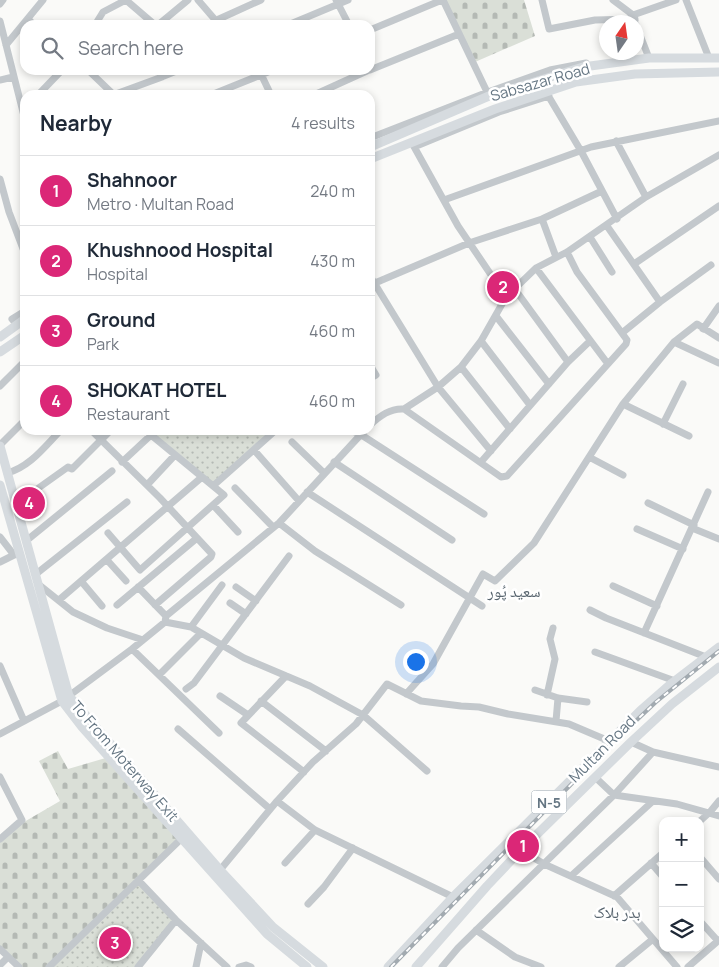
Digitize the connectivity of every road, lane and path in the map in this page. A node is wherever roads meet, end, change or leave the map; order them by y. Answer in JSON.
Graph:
{"nodes":[{"id":1,"x":3,"y":0,"type":"edge"},
{"id":2,"x":43,"y":0,"type":"edge"},
{"id":3,"x":188,"y":0,"type":"edge"},
{"id":4,"x":198,"y":0,"type":"edge"},
{"id":5,"x":262,"y":0,"type":"edge"},
{"id":6,"x":348,"y":0,"type":"edge"},
{"id":7,"x":443,"y":0,"type":"edge"},
{"id":8,"x":542,"y":0,"type":"edge"},
{"id":9,"x":613,"y":0,"type":"edge"},
{"id":10,"x":676,"y":0,"type":"edge"},
{"id":11,"x":686,"y":0,"type":"edge"},
{"id":12,"x":337,"y":2,"type":"edge"},
{"id":13,"x":0,"y":4,"type":"edge"},
{"id":14,"x":630,"y":15,"type":"edge"},
{"id":15,"x":644,"y":16,"type":"edge"},
{"id":16,"x":28,"y":19,"type":"edge"},
{"id":17,"x":98,"y":20,"type":"edge"},
{"id":18,"x":151,"y":20,"type":"edge"},
{"id":19,"x":163,"y":20,"type":"edge"},
{"id":20,"x":212,"y":20,"type":"edge"},
{"id":21,"x":218,"y":20,"type":"edge"},
{"id":22,"x":299,"y":20,"type":"edge"},
{"id":23,"x":346,"y":20,"type":"edge"},
{"id":24,"x":599,"y":20,"type":"edge"},
{"id":25,"x":0,"y":21,"type":"edge"},
{"id":26,"x":20,"y":28,"type":"edge"},
{"id":27,"x":375,"y":28,"type":"edge"},
{"id":28,"x":459,"y":34,"type":"junction"},
{"id":29,"x":6,"y":45,"type":"junction"},
{"id":30,"x":644,"y":46,"type":"edge"},
{"id":31,"x":709,"y":56,"type":"junction"},
{"id":32,"x":648,"y":57,"type":"junction"},
{"id":33,"x":719,"y":58,"type":"edge"},
{"id":34,"x":375,"y":67,"type":"edge"},
{"id":35,"x":719,"y":72,"type":"edge"},
{"id":36,"x":57,"y":75,"type":"edge"},
{"id":37,"x":93,"y":75,"type":"edge"},
{"id":38,"x":167,"y":75,"type":"edge"},
{"id":39,"x":254,"y":75,"type":"edge"},
{"id":40,"x":261,"y":75,"type":"edge"},
{"id":41,"x":357,"y":75,"type":"edge"},
{"id":42,"x":13,"y":77,"type":"junction"},
{"id":43,"x":162,"y":77,"type":"joint"},
{"id":44,"x":0,"y":80,"type":"edge"},
{"id":45,"x":43,"y":90,"type":"edge"},
{"id":46,"x":109,"y":90,"type":"edge"},
{"id":47,"x":127,"y":90,"type":"edge"},
{"id":48,"x":222,"y":90,"type":"edge"},
{"id":49,"x":269,"y":90,"type":"edge"},
{"id":50,"x":325,"y":90,"type":"edge"},
{"id":51,"x":489,"y":94,"type":"junction"},
{"id":52,"x":548,"y":94,"type":"junction"},
{"id":53,"x":20,"y":98,"type":"edge"},
{"id":54,"x":719,"y":121,"type":"edge"},
{"id":55,"x":375,"y":136,"type":"edge"},
{"id":56,"x":391,"y":139,"type":"junction"},
{"id":57,"x":616,"y":141,"type":"junction"},
{"id":58,"x":375,"y":145,"type":"edge"},
{"id":59,"x":413,"y":145,"type":"junction"},
{"id":60,"x":396,"y":149,"type":"junction"},
{"id":61,"x":581,"y":151,"type":"junction"},
{"id":62,"x":719,"y":155,"type":"edge"},
{"id":63,"x":375,"y":158,"type":"edge"},
{"id":64,"x":0,"y":178,"type":"edge"},
{"id":65,"x":602,"y":191,"type":"junction"},
{"id":66,"x":646,"y":197,"type":"junction"},
{"id":67,"x":444,"y":200,"type":"junction"},
{"id":68,"x":719,"y":206,"type":"edge"},
{"id":69,"x":542,"y":219,"type":"junction"},
{"id":70,"x":617,"y":219,"type":"junction"},
{"id":71,"x":607,"y":226,"type":"junction"},
{"id":72,"x":590,"y":237,"type":"junction"},
{"id":73,"x":20,"y":241,"type":"edge"},
{"id":74,"x":470,"y":243,"type":"junction"},
{"id":75,"x":567,"y":252,"type":"junction"},
{"id":76,"x":556,"y":257,"type":"junction"},
{"id":77,"x":634,"y":264,"type":"junction"},
{"id":78,"x":711,"y":265,"type":"dead end"},
{"id":79,"x":536,"y":268,"type":"junction"},
{"id":80,"x":612,"y":272,"type":"dead end"},
{"id":81,"x":375,"y":284,"type":"joint"},
{"id":82,"x":514,"y":288,"type":"junction"},
{"id":83,"x":506,"y":297,"type":"junction"},
{"id":84,"x":660,"y":302,"type":"junction"},
{"id":85,"x":719,"y":306,"type":"edge"},
{"id":86,"x":20,"y":313,"type":"edge"},
{"id":87,"x":496,"y":316,"type":"junction"},
{"id":88,"x":20,"y":323,"type":"edge"},
{"id":89,"x":17,"y":326,"type":"junction"},
{"id":90,"x":703,"y":329,"type":"junction"},
{"id":91,"x":622,"y":333,"type":"junction"},
{"id":92,"x":0,"y":337,"type":"edge"},
{"id":93,"x":20,"y":338,"type":"edge"},
{"id":94,"x":719,"y":338,"type":"edge"},
{"id":95,"x":481,"y":341,"type":"junction"},
{"id":96,"x":590,"y":341,"type":"junction"},
{"id":97,"x":674,"y":342,"type":"junction"},
{"id":98,"x":0,"y":352,"type":"edge"},
{"id":99,"x":568,"y":362,"type":"junction"},
{"id":100,"x":608,"y":364,"type":"junction"},
{"id":101,"x":719,"y":364,"type":"edge"},
{"id":102,"x":20,"y":366,"type":"edge"},
{"id":103,"x":461,"y":367,"type":"junction"},
{"id":104,"x":549,"y":384,"type":"junction"},
{"id":105,"x":683,"y":384,"type":"dead end"},
{"id":106,"x":0,"y":386,"type":"edge"},
{"id":107,"x":438,"y":386,"type":"junction"},
{"id":108,"x":623,"y":404,"type":"junction"},
{"id":109,"x":530,"y":406,"type":"junction"},
{"id":110,"x":404,"y":409,"type":"junction"},
{"id":111,"x":375,"y":420,"type":"edge"},
{"id":112,"x":663,"y":424,"type":"junction"},
{"id":113,"x":20,"y":425,"type":"edge"},
{"id":114,"x":510,"y":429,"type":"junction"},
{"id":115,"x":56,"y":435,"type":"edge"},
{"id":116,"x":95,"y":435,"type":"edge"},
{"id":117,"x":106,"y":435,"type":"edge"},
{"id":118,"x":151,"y":435,"type":"joint"},
{"id":119,"x":270,"y":435,"type":"edge"},
{"id":120,"x":360,"y":435,"type":"edge"},
{"id":121,"x":367,"y":435,"type":"edge"},
{"id":122,"x":689,"y":436,"type":"dead end"},
{"id":123,"x":100,"y":440,"type":"junction"},
{"id":124,"x":292,"y":442,"type":"dead end"},
{"id":125,"x":0,"y":445,"type":"edge"},
{"id":126,"x":254,"y":450,"type":"junction"},
{"id":127,"x":491,"y":451,"type":"junction"},
{"id":128,"x":175,"y":455,"type":"junction"},
{"id":129,"x":589,"y":457,"type":"junction"},
{"id":130,"x":122,"y":462,"type":"junction"},
{"id":131,"x":334,"y":462,"type":"junction"},
{"id":132,"x":481,"y":462,"type":"junction"},
{"id":133,"x":112,"y":471,"type":"dead end"},
{"id":134,"x":7,"y":473,"type":"junction"},
{"id":135,"x":324,"y":473,"type":"junction"},
{"id":136,"x":623,"y":475,"type":"dead end"},
{"id":137,"x":202,"y":477,"type":"junction"},
{"id":138,"x":0,"y":485,"type":"edge"},
{"id":139,"x":147,"y":485,"type":"junction"},
{"id":140,"x":213,"y":486,"type":"junction"},
{"id":141,"x":235,"y":488,"type":"dead end"},
{"id":142,"x":307,"y":492,"type":"junction"},
{"id":143,"x":708,"y":492,"type":"dead end"},
{"id":144,"x":299,"y":501,"type":"junction"},
{"id":145,"x":127,"y":502,"type":"dead end"},
{"id":146,"x":648,"y":503,"type":"dead end"},
{"id":147,"x":16,"y":504,"type":"junction"},
{"id":148,"x":213,"y":504,"type":"junction"},
{"id":149,"x":168,"y":506,"type":"junction"},
{"id":150,"x":484,"y":514,"type":"dead end"},
{"id":151,"x":276,"y":525,"type":"junction"},
{"id":152,"x":693,"y":526,"type":"junction"},
{"id":153,"x":187,"y":528,"type":"junction"},
{"id":154,"x":637,"y":529,"type":"dead end"},
{"id":155,"x":238,"y":532,"type":"dead end"},
{"id":156,"x":108,"y":533,"type":"dead end"},
{"id":157,"x":0,"y":537,"type":"edge"},
{"id":158,"x":197,"y":538,"type":"junction"},
{"id":159,"x":719,"y":539,"type":"edge"},
{"id":160,"x":452,"y":540,"type":"dead end"},
{"id":161,"x":26,"y":541,"type":"junction"},
{"id":162,"x":121,"y":548,"type":"junction"},
{"id":163,"x":683,"y":549,"type":"junction"},
{"id":164,"x":16,"y":555,"type":"junction"},
{"id":165,"x":290,"y":556,"type":"dead end"},
{"id":166,"x":107,"y":560,"type":"junction"},
{"id":167,"x":0,"y":562,"type":"edge"},
{"id":168,"x":37,"y":579,"type":"junction"},
{"id":169,"x":81,"y":581,"type":"junction"},
{"id":170,"x":126,"y":581,"type":"dead end"},
{"id":171,"x":222,"y":584,"type":"dead end"},
{"id":172,"x":612,"y":586,"type":"dead end"},
{"id":173,"x":138,"y":587,"type":"junction"},
{"id":174,"x":236,"y":587,"type":"dead end"},
{"id":175,"x":470,"y":598,"type":"junction"},
{"id":176,"x":59,"y":600,"type":"junction"},
{"id":177,"x":256,"y":601,"type":"junction"},
{"id":178,"x":230,"y":603,"type":"dead end"},
{"id":179,"x":117,"y":605,"type":"dead end"},
{"id":180,"x":155,"y":605,"type":"junction"},
{"id":181,"x":401,"y":605,"type":"dead end"},
{"id":182,"x":102,"y":606,"type":"dead end"},
{"id":183,"x":482,"y":606,"type":"dead end"},
{"id":184,"x":657,"y":606,"type":"junction"},
{"id":185,"x":590,"y":610,"type":"dead end"},
{"id":186,"x":246,"y":614,"type":"junction"},
{"id":187,"x":165,"y":619,"type":"junction"},
{"id":188,"x":191,"y":627,"type":"junction"},
{"id":189,"x":553,"y":628,"type":"dead end"},
{"id":190,"x":201,"y":632,"type":"junction"},
{"id":191,"x":644,"y":633,"type":"junction"},
{"id":192,"x":143,"y":640,"type":"junction"},
{"id":193,"x":223,"y":645,"type":"junction"},
{"id":194,"x":719,"y":647,"type":"edge"},
{"id":195,"x":132,"y":649,"type":"junction"},
{"id":196,"x":595,"y":652,"type":"dead end"},
{"id":197,"x":706,"y":658,"type":"junction"},
{"id":198,"x":0,"y":666,"type":"edge"},
{"id":199,"x":719,"y":667,"type":"edge"},
{"id":200,"x":160,"y":675,"type":"junction"},
{"id":201,"x":286,"y":676,"type":"junction"},
{"id":202,"x":675,"y":681,"type":"junction"},
{"id":203,"x":186,"y":689,"type":"dead end"},
{"id":204,"x":535,"y":690,"type":"dead end"},
{"id":205,"x":406,"y":694,"type":"junction"},
{"id":206,"x":548,"y":695,"type":"junction"},
{"id":207,"x":220,"y":696,"type":"dead end"},
{"id":208,"x":65,"y":698,"type":"junction"},
{"id":209,"x":558,"y":698,"type":"junction"},
{"id":210,"x":261,"y":701,"type":"junction"},
{"id":211,"x":587,"y":702,"type":"dead end"},
{"id":212,"x":248,"y":715,"type":"junction"},
{"id":213,"x":363,"y":715,"type":"junction"},
{"id":214,"x":24,"y":721,"type":"junction"},
{"id":215,"x":556,"y":721,"type":"junction"},
{"id":216,"x":178,"y":729,"type":"dead end"},
{"id":217,"x":219,"y":733,"type":"dead end"},
{"id":218,"x":0,"y":734,"type":"edge"},
{"id":219,"x":610,"y":741,"type":"junction"},
{"id":220,"x":631,"y":742,"type":"junction"},
{"id":221,"x":326,"y":750,"type":"junction"},
{"id":222,"x":653,"y":752,"type":"junction"},
{"id":223,"x":719,"y":767,"type":"edge"},
{"id":224,"x":427,"y":771,"type":"dead end"},
{"id":225,"x":304,"y":772,"type":"junction"},
{"id":226,"x":596,"y":778,"type":"junction"},
{"id":227,"x":1,"y":780,"type":"edge"},
{"id":228,"x":614,"y":796,"type":"junction"},
{"id":229,"x":277,"y":801,"type":"junction"},
{"id":230,"x":653,"y":801,"type":"junction"},
{"id":231,"x":719,"y":801,"type":"edge"},
{"id":232,"x":270,"y":809,"type":"junction"},
{"id":233,"x":710,"y":812,"type":"junction"},
{"id":234,"x":719,"y":816,"type":"edge"},
{"id":235,"x":704,"y":817,"type":"edge"},
{"id":236,"x":315,"y":830,"type":"junction"},
{"id":237,"x":0,"y":839,"type":"edge"},
{"id":238,"x":181,"y":839,"type":"junction"},
{"id":239,"x":353,"y":848,"type":"junction"},
{"id":240,"x":521,"y":850,"type":"junction"},
{"id":241,"x":659,"y":856,"type":"edge"},
{"id":242,"x":704,"y":862,"type":"edge"},
{"id":243,"x":285,"y":863,"type":"dead end"},
{"id":244,"x":651,"y":863,"type":"junction"},
{"id":245,"x":544,"y":864,"type":"junction"},
{"id":246,"x":220,"y":870,"type":"junction"},
{"id":247,"x":659,"y":872,"type":"edge"},
{"id":248,"x":571,"y":876,"type":"junction"},
{"id":249,"x":719,"y":879,"type":"edge"},
{"id":250,"x":138,"y":880,"type":"junction"},
{"id":251,"x":614,"y":896,"type":"junction"},
{"id":252,"x":453,"y":898,"type":"junction"},
{"id":253,"x":308,"y":904,"type":"dead end"},
{"id":254,"x":176,"y":920,"type":"junction"},
{"id":255,"x":704,"y":925,"type":"edge"},
{"id":256,"x":476,"y":930,"type":"junction"},
{"id":257,"x":653,"y":939,"type":"junction"},
{"id":258,"x":718,"y":941,"type":"edge"},
{"id":259,"x":201,"y":943,"type":"junction"},
{"id":260,"x":0,"y":949,"type":"edge"},
{"id":261,"x":8,"y":957,"type":"junction"},
{"id":262,"x":0,"y":965,"type":"edge"},
{"id":263,"x":18,"y":967,"type":"edge"},
{"id":264,"x":49,"y":967,"type":"edge"},
{"id":265,"x":138,"y":967,"type":"edge"},
{"id":266,"x":196,"y":967,"type":"edge"},
{"id":267,"x":227,"y":967,"type":"edge"},
{"id":268,"x":239,"y":967,"type":"edge"},
{"id":269,"x":251,"y":967,"type":"edge"},
{"id":270,"x":307,"y":967,"type":"edge"},
{"id":271,"x":323,"y":967,"type":"edge"},
{"id":272,"x":388,"y":967,"type":"edge"},
{"id":273,"x":416,"y":967,"type":"edge"},
{"id":274,"x":442,"y":967,"type":"edge"},
{"id":275,"x":541,"y":967,"type":"edge"},
{"id":276,"x":619,"y":967,"type":"edge"},
{"id":277,"x":677,"y":967,"type":"edge"},
{"id":278,"x":688,"y":967,"type":"edge"}],
"edges":[{"from":1,"to":13,"type":"street"},
{"from":2,"to":16,"type":"street"},
{"from":3,"to":19,"type":"street"},
{"from":4,"to":20,"type":"street"},
{"from":5,"to":21,"type":"street"},
{"from":6,"to":12,"type":"street"},
{"from":7,"to":27,"type":"street"},
{"from":7,"to":28,"type":"street"},
{"from":8,"to":24,"type":"street"},
{"from":9,"to":14,"type":"street"},
{"from":10,"to":15,"type":"street"},
{"from":11,"to":31,"type":"street"},
{"from":12,"to":22,"type":"street"},
{"from":12,"to":23,"type":"street"},
{"from":17,"to":18,"type":"street"},
{"from":25,"to":29,"type":"street"},
{"from":26,"to":29,"type":"street"},
{"from":28,"to":34,"type":"street"},
{"from":28,"to":51,"type":"street"},
{"from":29,"to":42,"type":"street"},
{"from":30,"to":32,"type":"street"},
{"from":31,"to":32,"type":"main road","name":"Sabsazar Road"},
{"from":31,"to":33,"type":"main road","name":"Sabsazar Road"},
{"from":32,"to":51,"type":"main road","name":"Sabsazar Road"},
{"from":35,"to":52,"type":"main road","name":"Sabsazar Road"},
{"from":36,"to":45,"type":"street"},
{"from":37,"to":46,"type":"street"},
{"from":38,"to":43,"type":"street"},
{"from":39,"to":48,"type":"street"},
{"from":40,"to":49,"type":"street"},
{"from":41,"to":50,"type":"street"},
{"from":42,"to":44,"type":"street"},
{"from":42,"to":53,"type":"street"},
{"from":43,"to":47,"type":"street"},
{"from":51,"to":55,"type":"street"},
{"from":51,"to":56,"type":"main road","name":"Sabsazar Road"},
{"from":52,"to":59,"type":"main road","name":"Sabsazar Road"},
{"from":52,"to":61,"type":"street"},
{"from":54,"to":57,"type":"street"},
{"from":56,"to":58,"type":"main road","name":"Sabsazar Road"},
{"from":56,"to":60,"type":"main road"},
{"from":57,"to":61,"type":"street"},
{"from":57,"to":66,"type":"street"},
{"from":59,"to":60,"type":"main road","name":"Sabsazar Road"},
{"from":59,"to":67,"type":"street"},
{"from":60,"to":63,"type":"main road","name":"Sabsazar Road"},
{"from":61,"to":65,"type":"street"},
{"from":61,"to":67,"type":"street"},
{"from":62,"to":66,"type":"street"},
{"from":64,"to":73,"type":"street"},
{"from":65,"to":69,"type":"street"},
{"from":65,"to":70,"type":"street"},
{"from":66,"to":70,"type":"street"},
{"from":67,"to":74,"type":"street"},
{"from":68,"to":77,"type":"street"},
{"from":69,"to":74,"type":"street"},
{"from":69,"to":76,"type":"street"},
{"from":70,"to":71,"type":"street"},
{"from":71,"to":72,"type":"street"},
{"from":71,"to":77,"type":"street"},
{"from":72,"to":75,"type":"street"},
{"from":72,"to":80,"type":"street"},
{"from":74,"to":81,"type":"street"},
{"from":74,"to":83,"type":"street"},
{"from":75,"to":76,"type":"street"},
{"from":75,"to":91,"type":"street"},
{"from":76,"to":79,"type":"street"},
{"from":77,"to":84,"type":"street"},
{"from":78,"to":84,"type":"street"},
{"from":79,"to":82,"type":"street"},
{"from":79,"to":96,"type":"street"},
{"from":81,"to":107,"type":"street"},
{"from":82,"to":83,"type":"street"},
{"from":82,"to":99,"type":"street"},
{"from":83,"to":87,"type":"street"},
{"from":84,"to":91,"type":"street"},
{"from":85,"to":90,"type":"street"},
{"from":86,"to":89,"type":"street"},
{"from":87,"to":95,"type":"street"},
{"from":87,"to":104,"type":"street"},
{"from":88,"to":89,"type":"main road"},
{"from":89,"to":92,"type":"main road"},
{"from":90,"to":94,"type":"street"},
{"from":90,"to":97,"type":"street"},
{"from":91,"to":100,"type":"street"},
{"from":93,"to":98,"type":"main road"},
{"from":95,"to":103,"type":"street"},
{"from":95,"to":109,"type":"street"},
{"from":96,"to":99,"type":"street"},
{"from":96,"to":100,"type":"street"},
{"from":97,"to":101,"type":"street"},
{"from":97,"to":108,"type":"street"},
{"from":99,"to":104,"type":"street"},
{"from":100,"to":132,"type":"street"},
{"from":102,"to":106,"type":"street"},
{"from":103,"to":107,"type":"street"},
{"from":103,"to":114,"type":"street"},
{"from":104,"to":109,"type":"street"},
{"from":105,"to":112,"type":"street"},
{"from":107,"to":110,"type":"street"},
{"from":107,"to":127,"type":"street"},
{"from":108,"to":112,"type":"street"},
{"from":108,"to":129,"type":"street"},
{"from":109,"to":114,"type":"street"},
{"from":110,"to":111,"type":"street"},
{"from":110,"to":132,"type":"street"},
{"from":112,"to":122,"type":"street"},
{"from":113,"to":125,"type":"street"},
{"from":114,"to":127,"type":"street"},
{"from":115,"to":134,"type":"street"},
{"from":116,"to":123,"type":"street"},
{"from":117,"to":123,"type":"street"},
{"from":118,"to":128,"type":"street"},
{"from":118,"to":130,"type":"street"},
{"from":119,"to":126,"type":"street"},
{"from":120,"to":131,"type":"street"},
{"from":121,"to":150,"type":"street"},
{"from":123,"to":130,"type":"street"},
{"from":123,"to":147,"type":"street"},
{"from":124,"to":135,"type":"street"},
{"from":125,"to":134,"type":"main road","name":"To From Moterway Exit"},
{"from":126,"to":140,"type":"street"},
{"from":126,"to":144,"type":"street"},
{"from":127,"to":132,"type":"street"},
{"from":128,"to":137,"type":"street"},
{"from":128,"to":139,"type":"street"},
{"from":129,"to":136,"type":"street"},
{"from":129,"to":175,"type":"street"},
{"from":130,"to":139,"type":"street"},
{"from":131,"to":135,"type":"street"},
{"from":131,"to":160,"type":"street"},
{"from":133,"to":161,"type":"street"},
{"from":134,"to":147,"type":"main road","name":"To From Moterway Exit"},
{"from":135,"to":142,"type":"street"},
{"from":137,"to":140,"type":"street"},
{"from":137,"to":149,"type":"street"},
{"from":138,"to":164,"type":"main road","name":"To From Moterway Exit"},
{"from":139,"to":149,"type":"street"},
{"from":140,"to":148,"type":"street"},
{"from":141,"to":151,"type":"street"},
{"from":142,"to":144,"type":"street"},
{"from":142,"to":175,"type":"street"},
{"from":143,"to":152,"type":"street"},
{"from":144,"to":151,"type":"street"},
{"from":145,"to":168,"type":"street"},
{"from":146,"to":152,"type":"street"},
{"from":147,"to":161,"type":"main road","name":"To From Moterway Exit"},
{"from":148,"to":153,"type":"street"},
{"from":148,"to":155,"type":"street"},
{"from":149,"to":153,"type":"street"},
{"from":149,"to":162,"type":"street"},
{"from":151,"to":181,"type":"street"},
{"from":151,"to":187,"type":"street"},
{"from":152,"to":159,"type":"street"},
{"from":152,"to":163,"type":"street"},
{"from":153,"to":158,"type":"street"},
{"from":153,"to":162,"type":"street"},
{"from":154,"to":163,"type":"street"},
{"from":156,"to":162,"type":"street"},
{"from":157,"to":164,"type":"street"},
{"from":158,"to":173,"type":"street"},
{"from":158,"to":180,"type":"street"},
{"from":161,"to":168,"type":"main road","name":"To From Moterway Exit"},
{"from":162,"to":166,"type":"street"},
{"from":163,"to":184,"type":"street"},
{"from":164,"to":167,"type":"street"},
{"from":164,"to":208,"type":"main road","name":"To From Moterway Exit"},
{"from":165,"to":177,"type":"street"},
{"from":166,"to":169,"type":"street"},
{"from":166,"to":170,"type":"street"},
{"from":168,"to":176,"type":"street"},
{"from":168,"to":208,"type":"main road","name":"To From Moterway Exit"},
{"from":169,"to":176,"type":"street"},
{"from":169,"to":182,"type":"street"},
{"from":171,"to":188,"type":"street"},
{"from":172,"to":184,"type":"street"},
{"from":173,"to":179,"type":"street"},
{"from":173,"to":180,"type":"street"},
{"from":174,"to":177,"type":"street"},
{"from":175,"to":183,"type":"street"},
{"from":175,"to":205,"type":"street"},
{"from":176,"to":192,"type":"street"},
{"from":177,"to":186,"type":"street"},
{"from":178,"to":186,"type":"street"},
{"from":180,"to":187,"type":"street"},
{"from":184,"to":191,"type":"street"},
{"from":185,"to":191,"type":"street"},
{"from":186,"to":193,"type":"street"},
{"from":187,"to":188,"type":"street"},
{"from":187,"to":192,"type":"street"},
{"from":188,"to":190,"type":"street"},
{"from":189,"to":206,"type":"street"},
{"from":190,"to":193,"type":"street"},
{"from":190,"to":200,"type":"street"},
{"from":191,"to":197,"type":"street"},
{"from":192,"to":195,"type":"street"},
{"from":193,"to":201,"type":"street"},
{"from":193,"to":203,"type":"street"},
{"from":194,"to":197,"type":"main road","name":"Multan Road","number":"N-5"},
{"from":195,"to":200,"type":"street"},
{"from":195,"to":208,"type":"street"},
{"from":196,"to":202,"type":"street"},
{"from":197,"to":202,"type":"main road","name":"Multan Road","number":"N-5"},
{"from":198,"to":214,"type":"street"},
{"from":199,"to":220,"type":"main road","name":"Multan Road","number":"N-5"},
{"from":200,"to":217,"type":"street"},
{"from":201,"to":210,"type":"street"},
{"from":201,"to":213,"type":"street"},
{"from":202,"to":219,"type":"main road","name":"Multan Road","number":"N-5"},
{"from":204,"to":206,"type":"street"},
{"from":205,"to":213,"type":"street"},
{"from":205,"to":215,"type":"street"},
{"from":206,"to":209,"type":"street"},
{"from":207,"to":212,"type":"street"},
{"from":208,"to":214,"type":"street"},
{"from":208,"to":238,"type":"main road","name":"To From Moterway Exit"},
{"from":208,"to":246,"type":"main road","name":"To From Moterway Exit"},
{"from":209,"to":211,"type":"street"},
{"from":209,"to":215,"type":"street"},
{"from":210,"to":212,"type":"street"},
{"from":210,"to":221,"type":"street"},
{"from":212,"to":225,"type":"street"},
{"from":213,"to":221,"type":"street"},
{"from":213,"to":224,"type":"street"},
{"from":214,"to":218,"type":"street"},
{"from":215,"to":219,"type":"street"},
{"from":216,"to":232,"type":"street"},
{"from":219,"to":252,"type":"main road","name":"Multan Road","number":"N-5"},
{"from":220,"to":222,"type":"street"},
{"from":220,"to":226,"type":"main road","name":"Multan Road","number":"N-5"},
{"from":221,"to":225,"type":"street"},
{"from":222,"to":223,"type":"street"},
{"from":222,"to":228,"type":"street"},
{"from":225,"to":229,"type":"street"},
{"from":226,"to":228,"type":"street"},
{"from":226,"to":240,"type":"main road","name":"Multan Road","number":"N-5"},
{"from":227,"to":237,"type":"street"},
{"from":228,"to":230,"type":"street"},
{"from":228,"to":245,"type":"street"},
{"from":229,"to":232,"type":"street"},
{"from":229,"to":236,"type":"street"},
{"from":230,"to":233,"type":"street"},
{"from":230,"to":248,"type":"street"},
{"from":231,"to":233,"type":"street"},
{"from":232,"to":246,"type":"street"},
{"from":233,"to":234,"type":"street"},
{"from":233,"to":235,"type":"street"},
{"from":236,"to":239,"type":"street"},
{"from":236,"to":243,"type":"street"},
{"from":238,"to":250,"type":"street"},
{"from":238,"to":270,"type":"main road","name":"To From Moterway Exit"},
{"from":239,"to":252,"type":"street"},
{"from":239,"to":253,"type":"street"},
{"from":240,"to":245,"type":"street"},
{"from":240,"to":273,"type":"main road","name":"Multan Road","number":"N-5"},
{"from":241,"to":244,"type":"street"},
{"from":242,"to":249,"type":"street"},
{"from":244,"to":247,"type":"street"},
{"from":244,"to":251,"type":"street"},
{"from":245,"to":248,"type":"street"},
{"from":245,"to":256,"type":"street"},
{"from":246,"to":271,"type":"main road","name":"To From Moterway Exit"},
{"from":248,"to":251,"type":"street"},
{"from":250,"to":254,"type":"street"},
{"from":250,"to":264,"type":"street"},
{"from":251,"to":257,"type":"street"},
{"from":252,"to":272,"type":"main road","name":"Multan Road","number":"N-5"},
{"from":254,"to":259,"type":"street"},
{"from":254,"to":265,"type":"street"},
{"from":255,"to":258,"type":"street"},
{"from":256,"to":274,"type":"street"},
{"from":256,"to":275,"type":"street"},
{"from":257,"to":276,"type":"street"},
{"from":257,"to":277,"type":"street"},
{"from":258,"to":278,"type":"street"},
{"from":259,"to":266,"type":"street"},
{"from":259,"to":267,"type":"street"},
{"from":260,"to":261,"type":"street"},
{"from":261,"to":262,"type":"street"},
{"from":261,"to":263,"type":"street"},
{"from":268,"to":269,"type":"street"}]}
